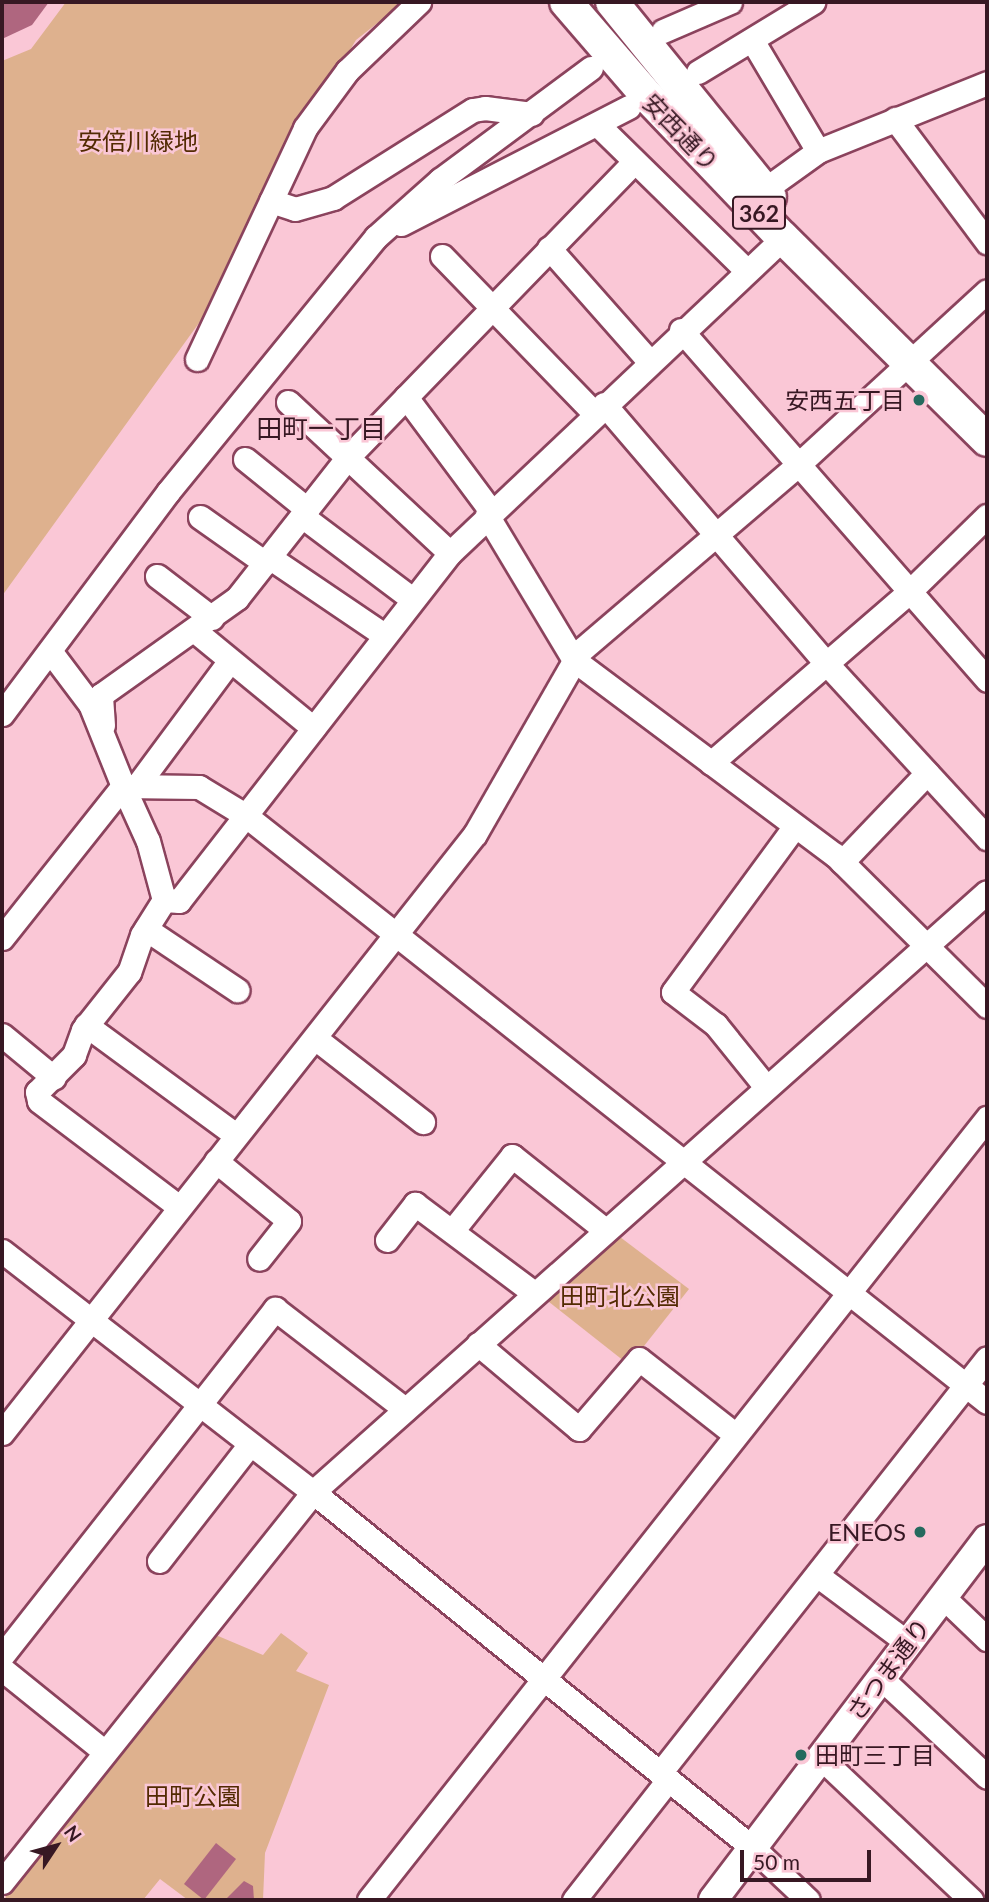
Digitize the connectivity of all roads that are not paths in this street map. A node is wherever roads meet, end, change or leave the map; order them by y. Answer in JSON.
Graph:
{"nodes":[{"id":1,"x":419,"y":2,"type":"edge"},
{"id":2,"x":566,"y":2,"type":"edge"},
{"id":3,"x":612,"y":2,"type":"edge"},
{"id":4,"x":730,"y":2,"type":"edge"},
{"id":5,"x":813,"y":2,"type":"edge"},
{"id":6,"x":648,"y":31,"type":"junction"},
{"id":7,"x":752,"y":40,"type":"junction"},
{"id":8,"x":598,"y":59,"type":"junction"},
{"id":9,"x":698,"y":72,"type":"dead end"},
{"id":10,"x":987,"y":83,"type":"edge"},
{"id":11,"x":629,"y":107,"type":"dead end"},
{"id":12,"x":532,"y":114,"type":"junction"},
{"id":13,"x":895,"y":120,"type":"junction"},
{"id":14,"x":597,"y":124,"type":"junction"},
{"id":15,"x":818,"y":151,"type":"junction"},
{"id":16,"x":634,"y":162,"type":"junction"},
{"id":17,"x":764,"y":190,"type":"junction"},
{"id":18,"x":271,"y":201,"type":"junction"},
{"id":19,"x":376,"y":237,"type":"junction"},
{"id":20,"x":783,"y":238,"type":"junction"},
{"id":21,"x":987,"y":242,"type":"edge"},
{"id":22,"x":549,"y":248,"type":"junction"},
{"id":23,"x":442,"y":256,"type":"dead end"},
{"id":24,"x":747,"y":271,"type":"junction"},
{"id":25,"x":987,"y":291,"type":"edge"},
{"id":26,"x":491,"y":307,"type":"junction"},
{"id":27,"x":681,"y":330,"type":"junction"},
{"id":28,"x":197,"y":359,"type":"dead end"},
{"id":29,"x":910,"y":359,"type":"junction"},
{"id":30,"x":649,"y":362,"type":"junction"},
{"id":31,"x":405,"y":397,"type":"junction"},
{"id":32,"x":288,"y":402,"type":"dead end"},
{"id":33,"x":599,"y":408,"type":"junction"},
{"id":34,"x":987,"y":440,"type":"edge"},
{"id":35,"x":347,"y":458,"type":"junction"},
{"id":36,"x":244,"y":459,"type":"dead end"},
{"id":37,"x":799,"y":464,"type":"junction"},
{"id":38,"x":304,"y":512,"type":"junction"},
{"id":39,"x":489,"y":513,"type":"junction"},
{"id":40,"x":987,"y":516,"type":"edge"},
{"id":41,"x":200,"y":517,"type":"dead end"},
{"id":42,"x":717,"y":535,"type":"junction"},
{"id":43,"x":450,"y":553,"type":"junction"},
{"id":44,"x":267,"y":560,"type":"junction"},
{"id":45,"x":157,"y":576,"type":"dead end"},
{"id":46,"x":909,"y":592,"type":"junction"},
{"id":47,"x":412,"y":599,"type":"junction"},
{"id":48,"x":203,"y":625,"type":"junction"},
{"id":49,"x":384,"y":635,"type":"junction"},
{"id":50,"x":50,"y":651,"type":"junction"},
{"id":51,"x":573,"y":660,"type":"junction"},
{"id":52,"x":229,"y":663,"type":"junction"},
{"id":53,"x":826,"y":663,"type":"junction"},
{"id":54,"x":987,"y":680,"type":"edge"},
{"id":55,"x":2,"y":714,"type":"edge"},
{"id":56,"x":313,"y":728,"type":"junction"},
{"id":57,"x":105,"y":745,"type":"junction"},
{"id":58,"x":711,"y":763,"type":"junction"},
{"id":59,"x":927,"y":773,"type":"junction"},
{"id":60,"x":129,"y":787,"type":"junction"},
{"id":61,"x":245,"y":815,"type":"junction"},
{"id":62,"x":795,"y":826,"type":"junction"},
{"id":63,"x":987,"y":838,"type":"edge"},
{"id":64,"x":842,"y":862,"type":"junction"},
{"id":65,"x":987,"y":891,"type":"edge"},
{"id":66,"x":163,"y":900,"type":"junction"},
{"id":67,"x":146,"y":929,"type":"junction"},
{"id":68,"x":398,"y":934,"type":"junction"},
{"id":69,"x":2,"y":938,"type":"edge"},
{"id":70,"x":929,"y":945,"type":"junction"},
{"id":71,"x":237,"y":990,"type":"dead end"},
{"id":72,"x":987,"y":1006,"type":"edge"},
{"id":73,"x":86,"y":1025,"type":"junction"},
{"id":74,"x":314,"y":1038,"type":"junction"},
{"id":75,"x":4,"y":1042,"type":"edge"},
{"id":76,"x":54,"y":1078,"type":"junction"},
{"id":77,"x":766,"y":1087,"type":"junction"},
{"id":78,"x":987,"y":1118,"type":"edge"},
{"id":79,"x":423,"y":1122,"type":"dead end"},
{"id":80,"x":236,"y":1135,"type":"junction"},
{"id":81,"x":683,"y":1160,"type":"junction"},
{"id":82,"x":216,"y":1161,"type":"junction"},
{"id":83,"x":179,"y":1207,"type":"junction"},
{"id":84,"x":605,"y":1230,"type":"junction"},
{"id":85,"x":452,"y":1231,"type":"junction"},
{"id":86,"x":387,"y":1240,"type":"dead end"},
{"id":87,"x":2,"y":1251,"type":"edge"},
{"id":88,"x":259,"y":1259,"type":"dead end"},
{"id":89,"x":850,"y":1292,"type":"junction"},
{"id":90,"x":534,"y":1293,"type":"junction"},
{"id":91,"x":90,"y":1320,"type":"junction"},
{"id":92,"x":478,"y":1344,"type":"junction"},
{"id":93,"x":987,"y":1358,"type":"edge"},
{"id":94,"x":966,"y":1385,"type":"junction"},
{"id":95,"x":987,"y":1402,"type":"edge"},
{"id":96,"x":198,"y":1404,"type":"junction"},
{"id":97,"x":405,"y":1409,"type":"junction"},
{"id":98,"x":2,"y":1433,"type":"edge"},
{"id":99,"x":736,"y":1435,"type":"junction"},
{"id":100,"x":250,"y":1444,"type":"junction"},
{"id":101,"x":313,"y":1492,"type":"junction"},
{"id":102,"x":987,"y":1539,"type":"edge"},
{"id":103,"x":159,"y":1561,"type":"dead end"},
{"id":104,"x":817,"y":1574,"type":"junction"},
{"id":105,"x":943,"y":1597,"type":"junction"},
{"id":106,"x":987,"y":1639,"type":"edge"},
{"id":107,"x":908,"y":1643,"type":"junction"},
{"id":108,"x":2,"y":1657,"type":"edge"},
{"id":109,"x":2,"y":1669,"type":"edge"},
{"id":110,"x":881,"y":1678,"type":"junction"},
{"id":111,"x":544,"y":1680,"type":"junction"},
{"id":112,"x":105,"y":1752,"type":"junction"},
{"id":113,"x":821,"y":1758,"type":"junction"},
{"id":114,"x":664,"y":1776,"type":"junction"},
{"id":115,"x":987,"y":1777,"type":"edge"},
{"id":116,"x":754,"y":1849,"type":"junction"},
{"id":117,"x":9,"y":1856,"type":"edge"},
{"id":118,"x":2,"y":1882,"type":"edge"},
{"id":119,"x":369,"y":1900,"type":"edge"},
{"id":120,"x":574,"y":1900,"type":"edge"},
{"id":121,"x":713,"y":1900,"type":"edge"},
{"id":122,"x":808,"y":1900,"type":"edge"},
{"id":123,"x":971,"y":1900,"type":"edge"}],
"edges":[{"from":1,"to":18,"type":"street"},
{"from":2,"to":8,"type":"highway","number":"362"},
{"from":3,"to":6,"type":"highway","number":"362"},
{"from":4,"to":6,"type":"street"},
{"from":5,"to":7,"type":"street"},
{"from":6,"to":17,"type":"highway","name":"安西通り","number":"362"},
{"from":7,"to":9,"type":"street"},
{"from":7,"to":15,"type":"street"},
{"from":8,"to":12,"type":"street"},
{"from":8,"to":20,"type":"highway","name":"安西通り","number":"362"},
{"from":10,"to":13,"type":"street"},
{"from":11,"to":14,"type":"street"},
{"from":12,"to":18,"type":"street"},
{"from":12,"to":19,"type":"street"},
{"from":13,"to":15,"type":"street"},
{"from":13,"to":21,"type":"street"},
{"from":14,"to":16,"type":"street"},
{"from":14,"to":19,"type":"street"},
{"from":15,"to":17,"type":"street"},
{"from":16,"to":22,"type":"street"},
{"from":16,"to":24,"type":"street"},
{"from":17,"to":29,"type":"highway","name":"安西通り","number":"362"},
{"from":18,"to":28,"type":"street"},
{"from":19,"to":50,"type":"street"},
{"from":20,"to":24,"type":"street"},
{"from":20,"to":29,"type":"highway","name":"安西通り","number":"362"},
{"from":22,"to":26,"type":"street"},
{"from":22,"to":30,"type":"street"},
{"from":23,"to":26,"type":"street"},
{"from":24,"to":27,"type":"street"},
{"from":25,"to":29,"type":"street"},
{"from":26,"to":31,"type":"street"},
{"from":26,"to":33,"type":"street"},
{"from":27,"to":30,"type":"street"},
{"from":27,"to":37,"type":"street"},
{"from":29,"to":34,"type":"highway","name":"安西通り","number":"362"},
{"from":29,"to":37,"type":"street"},
{"from":30,"to":33,"type":"street"},
{"from":31,"to":35,"type":"street"},
{"from":31,"to":39,"type":"street"},
{"from":32,"to":35,"type":"street"},
{"from":33,"to":39,"type":"street"},
{"from":33,"to":42,"type":"street"},
{"from":35,"to":38,"type":"street"},
{"from":35,"to":43,"type":"street"},
{"from":36,"to":38,"type":"street"},
{"from":37,"to":42,"type":"street"},
{"from":37,"to":46,"type":"street"},
{"from":38,"to":44,"type":"street"},
{"from":38,"to":47,"type":"street"},
{"from":39,"to":43,"type":"street"},
{"from":39,"to":51,"type":"street"},
{"from":40,"to":46,"type":"street"},
{"from":41,"to":44,"type":"street"},
{"from":42,"to":51,"type":"street"},
{"from":42,"to":53,"type":"street"},
{"from":43,"to":47,"type":"street"},
{"from":44,"to":48,"type":"street"},
{"from":44,"to":49,"type":"street"},
{"from":45,"to":48,"type":"street"},
{"from":46,"to":53,"type":"street"},
{"from":46,"to":54,"type":"street"},
{"from":47,"to":49,"type":"street"},
{"from":48,"to":52,"type":"street"},
{"from":48,"to":57,"type":"street"},
{"from":49,"to":56,"type":"street"},
{"from":50,"to":55,"type":"street"},
{"from":50,"to":57,"type":"street"},
{"from":51,"to":58,"type":"street"},
{"from":51,"to":68,"type":"street"},
{"from":52,"to":56,"type":"street"},
{"from":52,"to":60,"type":"street"},
{"from":53,"to":58,"type":"street"},
{"from":53,"to":59,"type":"street"},
{"from":56,"to":61,"type":"street"},
{"from":57,"to":60,"type":"street"},
{"from":58,"to":62,"type":"street"},
{"from":59,"to":63,"type":"street"},
{"from":59,"to":64,"type":"street"},
{"from":60,"to":61,"type":"street"},
{"from":60,"to":66,"type":"street"},
{"from":60,"to":69,"type":"street"},
{"from":61,"to":66,"type":"street"},
{"from":61,"to":68,"type":"street"},
{"from":62,"to":64,"type":"street"},
{"from":62,"to":77,"type":"street"},
{"from":64,"to":70,"type":"street"},
{"from":65,"to":70,"type":"street"},
{"from":66,"to":67,"type":"street"},
{"from":67,"to":71,"type":"street"},
{"from":67,"to":73,"type":"street"},
{"from":68,"to":74,"type":"street"},
{"from":68,"to":81,"type":"street"},
{"from":70,"to":72,"type":"street"},
{"from":70,"to":77,"type":"street"},
{"from":73,"to":76,"type":"street"},
{"from":73,"to":80,"type":"street"},
{"from":74,"to":79,"type":"street"},
{"from":74,"to":80,"type":"street"},
{"from":75,"to":76,"type":"street"},
{"from":76,"to":83,"type":"street"},
{"from":77,"to":81,"type":"street"},
{"from":78,"to":89,"type":"street"},
{"from":80,"to":82,"type":"street"},
{"from":81,"to":84,"type":"street"},
{"from":81,"to":89,"type":"street"},
{"from":82,"to":83,"type":"street"},
{"from":82,"to":88,"type":"street"},
{"from":83,"to":91,"type":"street"},
{"from":84,"to":85,"type":"street"},
{"from":84,"to":90,"type":"street"},
{"from":85,"to":86,"type":"street"},
{"from":85,"to":90,"type":"street"},
{"from":87,"to":91,"type":"street"},
{"from":89,"to":94,"type":"street"},
{"from":89,"to":99,"type":"street"},
{"from":90,"to":92,"type":"street"},
{"from":91,"to":96,"type":"street"},
{"from":91,"to":98,"type":"street"},
{"from":92,"to":97,"type":"street"},
{"from":92,"to":99,"type":"street"},
{"from":93,"to":94,"type":"street"},
{"from":94,"to":95,"type":"street"},
{"from":94,"to":104,"type":"street"},
{"from":96,"to":97,"type":"street"},
{"from":96,"to":100,"type":"street"},
{"from":96,"to":108,"type":"street"},
{"from":97,"to":101,"type":"street"},
{"from":99,"to":111,"type":"street"},
{"from":100,"to":101,"type":"street"},
{"from":100,"to":103,"type":"street"},
{"from":101,"to":111,"type":"street"},
{"from":101,"to":112,"type":"street"},
{"from":102,"to":105,"type":"main road","name":"さつま通り"},
{"from":104,"to":107,"type":"street"},
{"from":104,"to":114,"type":"street"},
{"from":105,"to":106,"type":"street"},
{"from":105,"to":107,"type":"main road","name":"さつま通り"},
{"from":107,"to":110,"type":"main road","name":"さつま通り"},
{"from":109,"to":112,"type":"street"},
{"from":110,"to":113,"type":"main road","name":"さつま通り"},
{"from":110,"to":115,"type":"street"},
{"from":111,"to":114,"type":"street"},
{"from":111,"to":119,"type":"street"},
{"from":112,"to":117,"type":"street"},
{"from":113,"to":116,"type":"main road","name":"さつま通り"},
{"from":113,"to":123,"type":"street"},
{"from":114,"to":116,"type":"street"},
{"from":114,"to":120,"type":"street"},
{"from":116,"to":121,"type":"main road","name":"さつま通り"},
{"from":116,"to":122,"type":"street"},
{"from":117,"to":118,"type":"street"}]}
